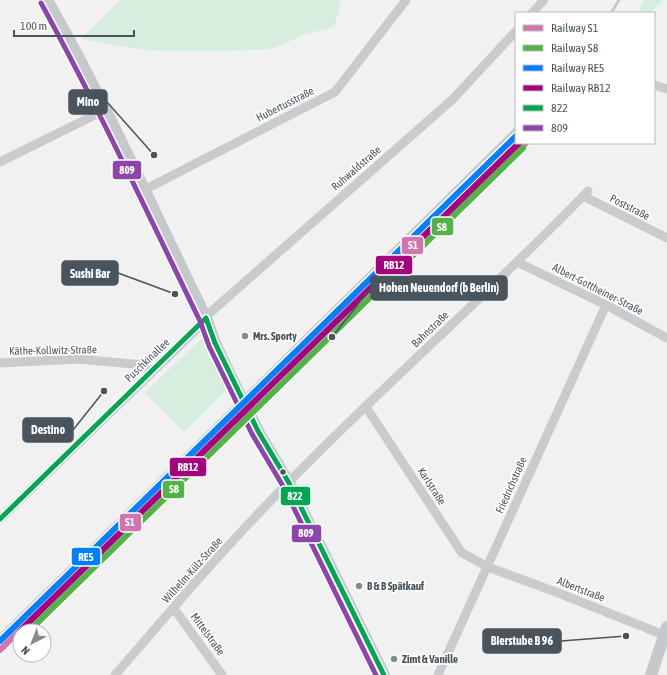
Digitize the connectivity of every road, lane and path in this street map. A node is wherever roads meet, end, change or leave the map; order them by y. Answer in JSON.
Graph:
{"nodes":[{"id":1,"x":47,"y":0,"type":"edge"},
{"id":2,"x":406,"y":0,"type":"edge"},
{"id":3,"x":544,"y":0,"type":"edge"},
{"id":4,"x":533,"y":12,"type":"edge"},
{"id":5,"x":515,"y":32,"type":"edge"},
{"id":6,"x":655,"y":85,"type":"edge"},
{"id":7,"x":667,"y":89,"type":"edge"},
{"id":8,"x":105,"y":110,"type":"junction"},
{"id":9,"x":0,"y":162,"type":"edge"},
{"id":10,"x":144,"y":190,"type":"junction"},
{"id":11,"x":585,"y":194,"type":"joint"},
{"id":12,"x":667,"y":238,"type":"edge"},
{"id":13,"x":517,"y":262,"type":"junction"},
{"id":14,"x":606,"y":306,"type":"junction"},
{"id":15,"x":206,"y":318,"type":"junction"},
{"id":16,"x":667,"y":338,"type":"edge"},
{"id":17,"x":0,"y":363,"type":"edge"},
{"id":18,"x":151,"y":372,"type":"junction"},
{"id":19,"x":366,"y":407,"type":"junction"},
{"id":20,"x":289,"y":483,"type":"junction"},
{"id":21,"x":0,"y":519,"type":"edge"},
{"id":22,"x":488,"y":567,"type":"junction"},
{"id":23,"x":173,"y":609,"type":"junction"},
{"id":24,"x":666,"y":631,"type":"edge"},
{"id":25,"x":115,"y":675,"type":"edge"},
{"id":26,"x":222,"y":675,"type":"edge"},
{"id":27,"x":384,"y":675,"type":"edge"},
{"id":28,"x":438,"y":675,"type":"edge"},
{"id":29,"x":650,"y":675,"type":"edge"}],
"edges":[{"from":1,"to":8,"type":"main road"},
{"from":2,"to":10,"type":"street","name":"Hubertusstraße"},
{"from":3,"to":4,"type":"street"},
{"from":5,"to":15,"type":"street","name":"Ruhwaldstraße"},
{"from":6,"to":7,"type":"street"},
{"from":8,"to":9,"type":"street"},
{"from":8,"to":10,"type":"main road"},
{"from":10,"to":15,"type":"main road"},
{"from":11,"to":12,"type":"street","name":"Poststraße"},
{"from":11,"to":13,"type":"street","name":"Bahnstraße"},
{"from":13,"to":14,"type":"street","name":"Albert-Gottheiner-Straße"},
{"from":13,"to":19,"type":"street","name":"Bahnstraße"},
{"from":14,"to":16,"type":"street","name":"Albert-Gottheiner-Straße"},
{"from":14,"to":22,"type":"street","name":"Friedrichstraße"},
{"from":15,"to":18,"type":"street","name":"Puschkinallee"},
{"from":15,"to":20,"type":"main road","bridge":true},
{"from":17,"to":18,"type":"street","name":"Käthe-Kollwitz-Straße"},
{"from":18,"to":21,"type":"street","name":"Puschkinallee"},
{"from":19,"to":20,"type":"street","name":"Bahnstraße"},
{"from":19,"to":22,"type":"street","name":"Karlstraße"},
{"from":20,"to":23,"type":"street","name":"Wilhelm-Külz-Straße"},
{"from":20,"to":27,"type":"main road"},
{"from":22,"to":24,"type":"street","name":"Albertstraße"},
{"from":22,"to":28,"type":"street","name":"Friedrichstraße"},
{"from":23,"to":25,"type":"street","name":"Wilhelm-Külz-Straße"},
{"from":23,"to":26,"type":"street","name":"Mittelstraße"},
{"from":24,"to":29,"type":"main road"}]}
